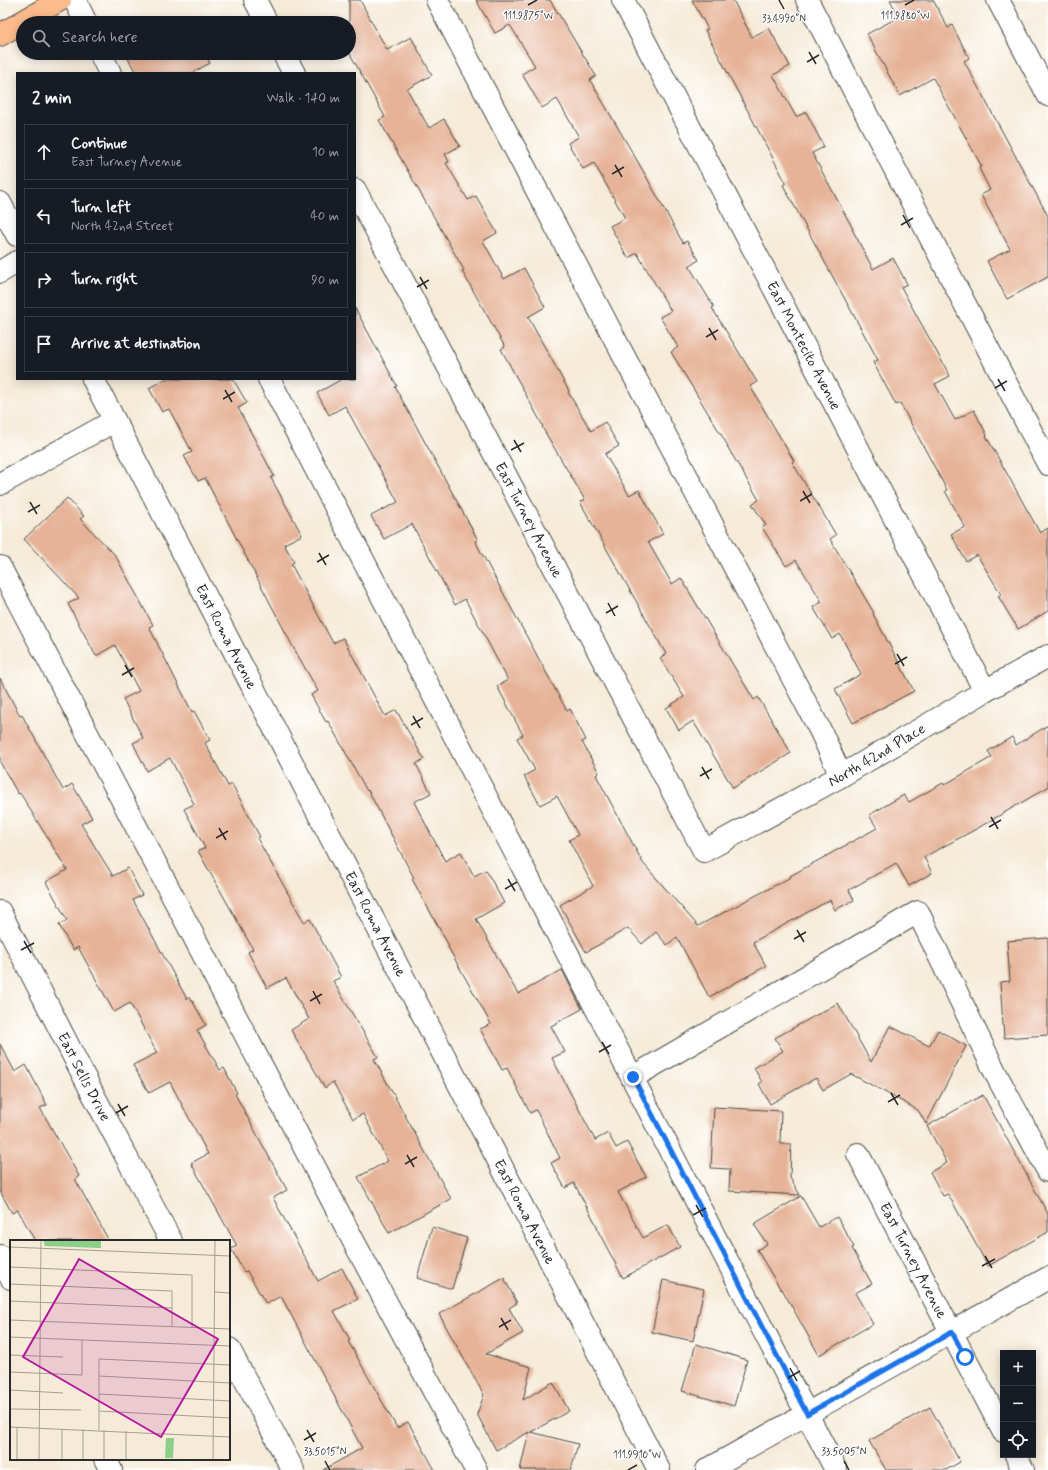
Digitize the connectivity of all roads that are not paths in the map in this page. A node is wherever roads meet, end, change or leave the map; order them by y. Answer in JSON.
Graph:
{"nodes":[{"id":1,"x":60,"y":0,"type":"edge"},
{"id":2,"x":75,"y":0,"type":"edge"},
{"id":3,"x":255,"y":0,"type":"edge"},
{"id":4,"x":437,"y":0,"type":"edge"},
{"id":5,"x":623,"y":0,"type":"edge"},
{"id":6,"x":807,"y":0,"type":"edge"},
{"id":7,"x":998,"y":0,"type":"edge"},
{"id":8,"x":33,"y":16,"type":"edge"},
{"id":9,"x":83,"y":16,"type":"edge"},
{"id":10,"x":263,"y":16,"type":"edge"},
{"id":11,"x":16,"y":26,"type":"edge"},
{"id":12,"x":0,"y":35,"type":"edge"},
{"id":13,"x":104,"y":60,"type":"edge"},
{"id":14,"x":287,"y":60,"type":"edge"},
{"id":15,"x":110,"y":72,"type":"edge"},
{"id":16,"x":293,"y":72,"type":"edge"},
{"id":17,"x":1048,"y":95,"type":"edge"},
{"id":18,"x":356,"y":192,"type":"edge"},
{"id":19,"x":0,"y":203,"type":"edge"},
{"id":20,"x":16,"y":233,"type":"edge"},
{"id":21,"x":16,"y":263,"type":"edge"},
{"id":22,"x":0,"y":272,"type":"edge"},
{"id":23,"x":93,"y":380,"type":"edge"},
{"id":24,"x":270,"y":380,"type":"edge"},
{"id":25,"x":114,"y":421,"type":"junction"},
{"id":26,"x":1048,"y":464,"type":"edge"},
{"id":27,"x":0,"y":484,"type":"edge"},
{"id":28,"x":0,"y":567,"type":"edge"},
{"id":29,"x":1048,"y":656,"type":"edge"},
{"id":30,"x":985,"y":691,"type":"junction"},
{"id":31,"x":841,"y":776,"type":"junction"},
{"id":32,"x":704,"y":850,"type":"joint"},
{"id":33,"x":0,"y":912,"type":"edge"},
{"id":34,"x":633,"y":1077,"type":"junction"},
{"id":35,"x":858,"y":1154,"type":"dead end"},
{"id":36,"x":1048,"y":1171,"type":"edge"},
{"id":37,"x":171,"y":1240,"type":"edge"},
{"id":38,"x":0,"y":1256,"type":"edge"},
{"id":39,"x":10,"y":1276,"type":"edge"},
{"id":40,"x":1048,"y":1278,"type":"edge"},
{"id":41,"x":952,"y":1332,"type":"junction"},
{"id":42,"x":230,"y":1351,"type":"edge"},
{"id":43,"x":807,"y":1414,"type":"junction"},
{"id":44,"x":1000,"y":1424,"type":"edge"},
{"id":45,"x":1018,"y":1458,"type":"edge"},
{"id":46,"x":106,"y":1460,"type":"edge"},
{"id":47,"x":111,"y":1470,"type":"edge"},
{"id":48,"x":293,"y":1470,"type":"edge"},
{"id":49,"x":476,"y":1470,"type":"edge"},
{"id":50,"x":659,"y":1470,"type":"edge"},
{"id":51,"x":706,"y":1470,"type":"edge"},
{"id":52,"x":836,"y":1470,"type":"edge"},
{"id":53,"x":1024,"y":1470,"type":"edge"}],
"edges":[{"from":1,"to":8,"type":"main road"},
{"from":2,"to":9,"type":"street"},
{"from":3,"to":10,"type":"street"},
{"from":4,"to":31,"type":"street"},
{"from":5,"to":30,"type":"street","name":"East Montecito Avenue"},
{"from":6,"to":26,"type":"street"},
{"from":7,"to":17,"type":"street"},
{"from":11,"to":12,"type":"main road"},
{"from":13,"to":15,"type":"street"},
{"from":14,"to":16,"type":"street"},
{"from":18,"to":32,"type":"street","name":"East Turney Avenue"},
{"from":19,"to":20,"type":"street"},
{"from":21,"to":22,"type":"street"},
{"from":23,"to":25,"type":"street","name":"East Roma Avenue"},
{"from":24,"to":34,"type":"street"},
{"from":25,"to":27,"type":"street"},
{"from":25,"to":50,"type":"street","name":"East Roma Avenue"},
{"from":28,"to":49,"type":"street"},
{"from":29,"to":30,"type":"street","name":"North 42nd Place"},
{"from":30,"to":31,"type":"street","name":"North 42nd Place"},
{"from":31,"to":32,"type":"street","name":"North 42nd Place"},
{"from":33,"to":37,"type":"street","name":"East Sells Drive"},
{"from":34,"to":36,"type":"street"},
{"from":34,"to":43,"type":"street"},
{"from":35,"to":41,"type":"street","name":"East Turney Avenue"},
{"from":38,"to":39,"type":"street"},
{"from":40,"to":41,"type":"street"},
{"from":41,"to":43,"type":"street"},
{"from":41,"to":44,"type":"street","name":"East Turney Avenue"},
{"from":42,"to":48,"type":"street"},
{"from":43,"to":51,"type":"street"},
{"from":43,"to":52,"type":"street"},
{"from":45,"to":53,"type":"street"},
{"from":46,"to":47,"type":"street"}]}
